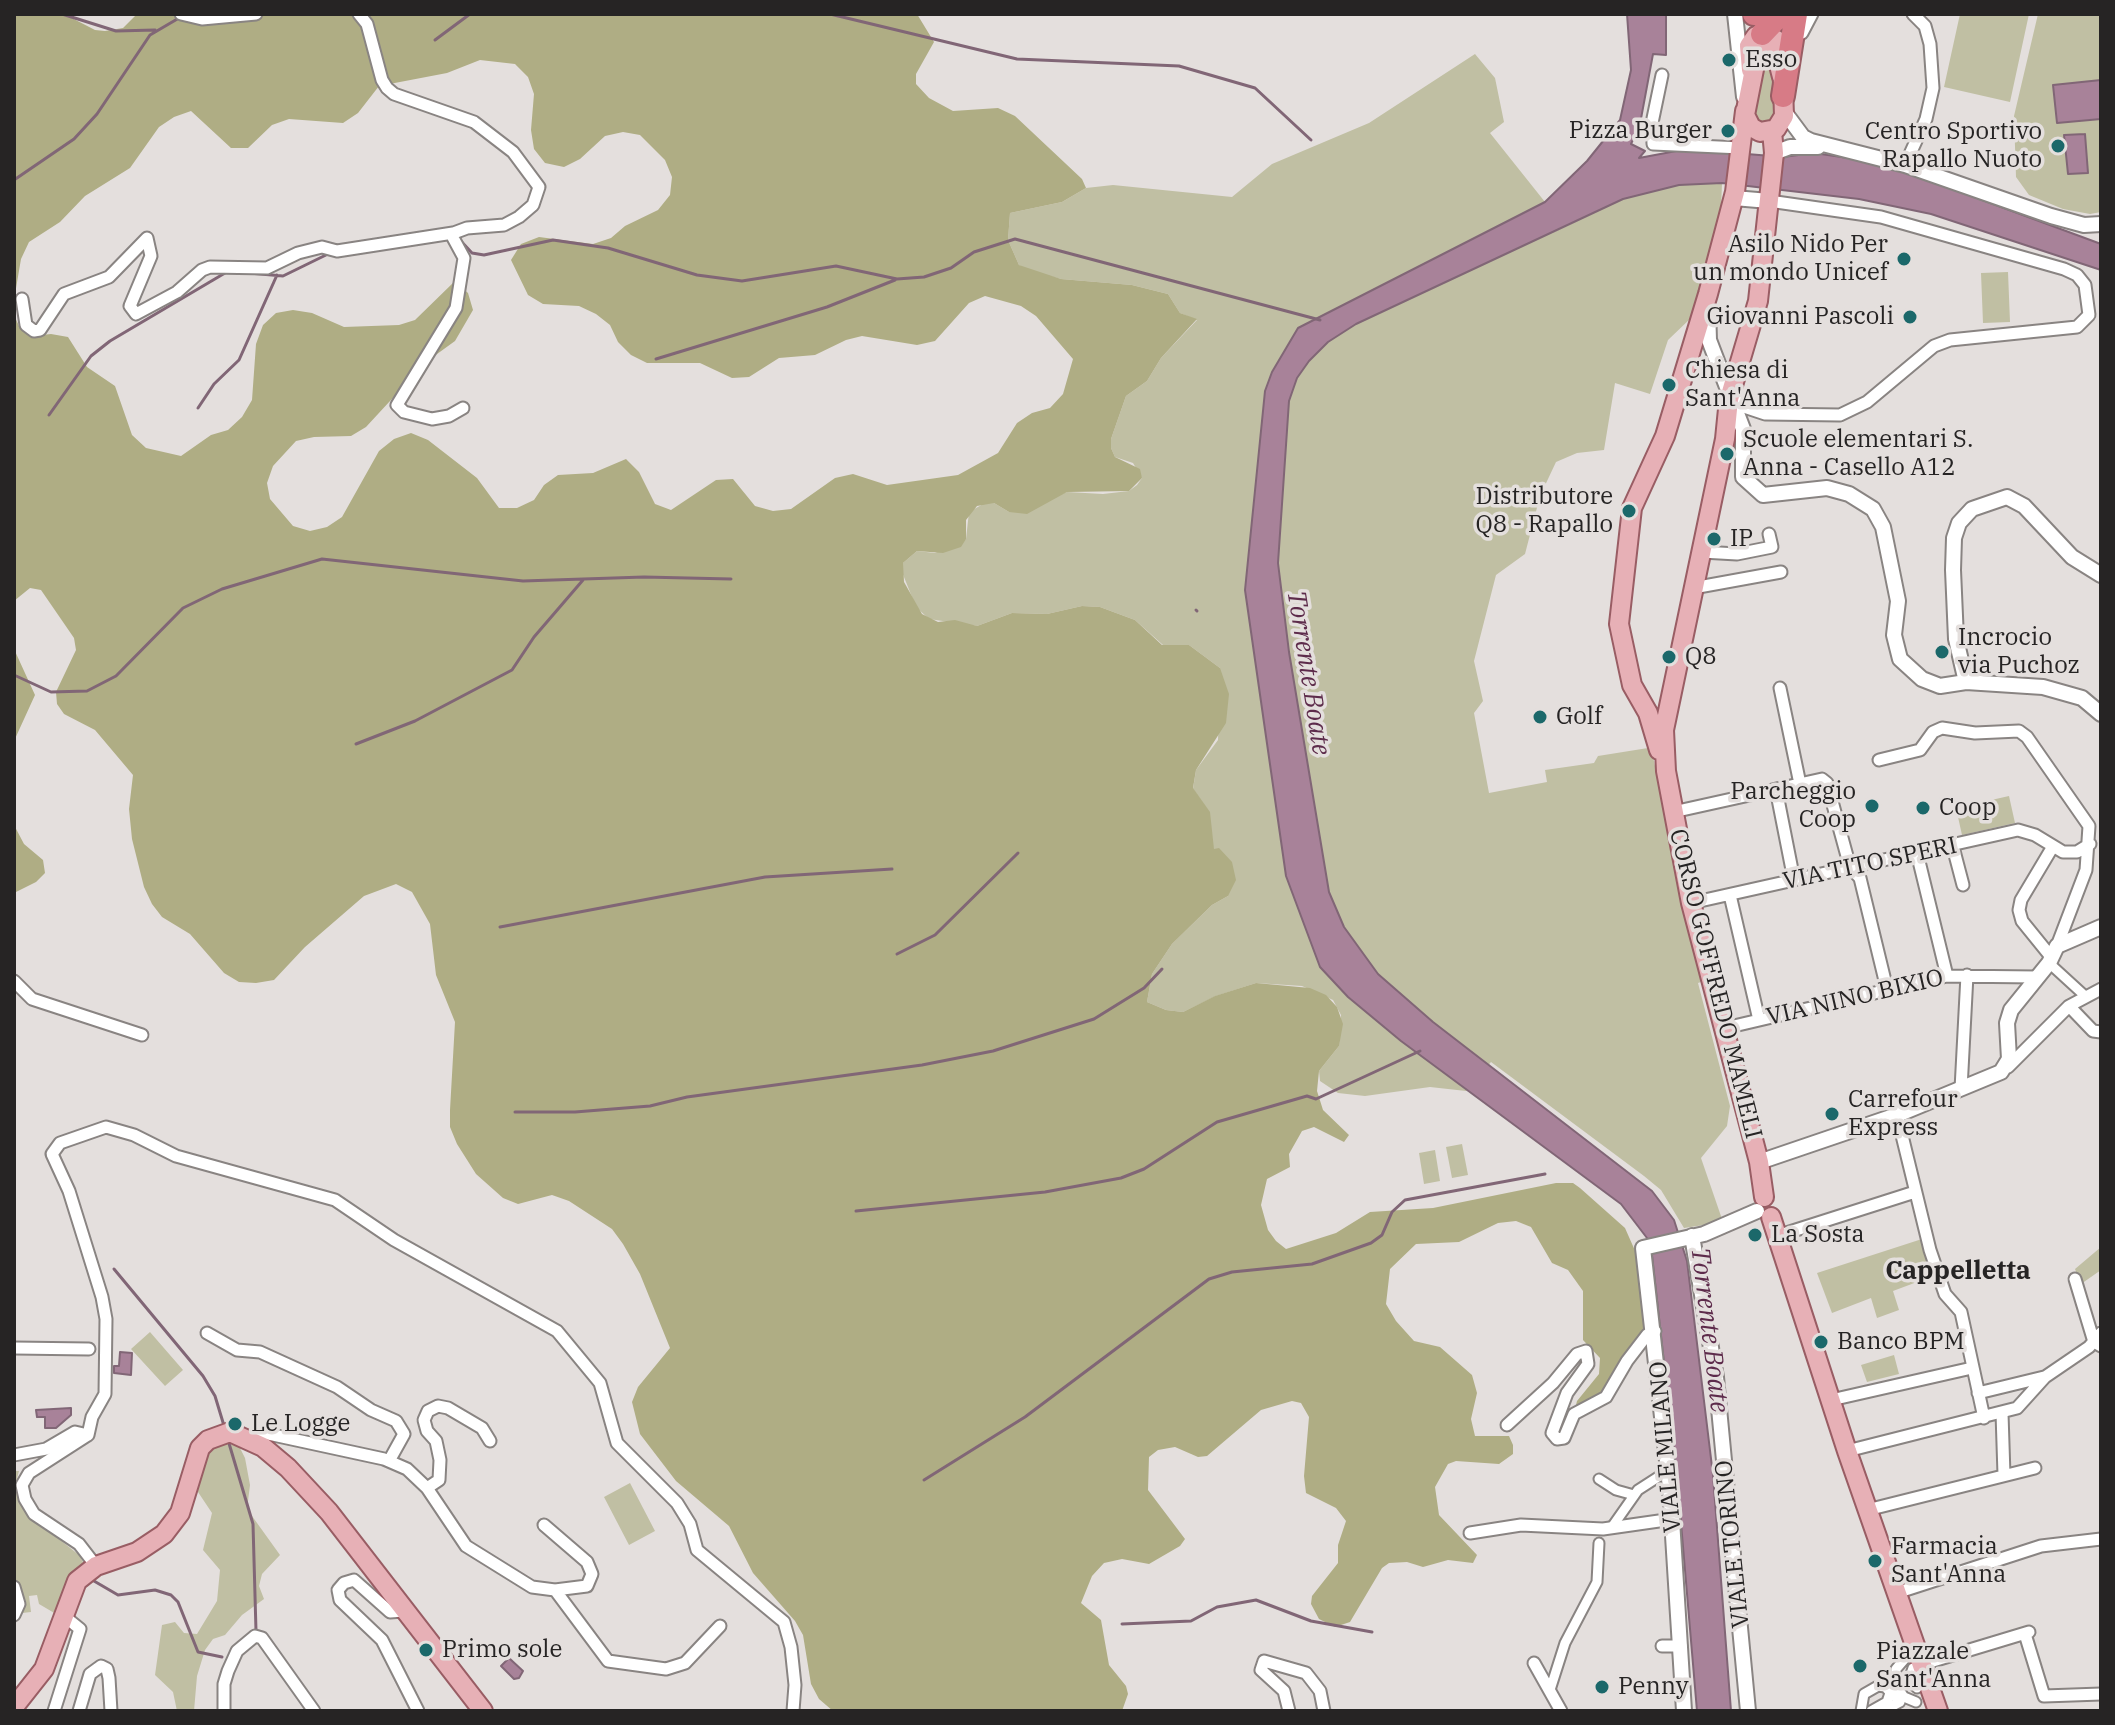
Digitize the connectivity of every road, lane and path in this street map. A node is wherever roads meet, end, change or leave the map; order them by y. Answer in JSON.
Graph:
{"nodes":[{"id":1,"x":181,"y":14,"type":"edge"},
{"id":2,"x":256,"y":14,"type":"edge"},
{"id":3,"x":359,"y":14,"type":"edge"},
{"id":4,"x":1735,"y":14,"type":"edge"},
{"id":5,"x":1744,"y":14,"type":"edge"},
{"id":6,"x":1781,"y":14,"type":"edge"},
{"id":7,"x":1796,"y":14,"type":"edge"},
{"id":8,"x":1812,"y":14,"type":"edge"},
{"id":9,"x":1913,"y":14,"type":"edge"},
{"id":10,"x":1758,"y":21,"type":"edge"},
{"id":11,"x":1751,"y":70,"type":"junction"},
{"id":12,"x":1662,"y":75,"type":"dead end"},
{"id":13,"x":1782,"y":96,"type":"junction"},
{"id":14,"x":1745,"y":111,"type":"junction"},
{"id":15,"x":1772,"y":131,"type":"junction"},
{"id":16,"x":1810,"y":147,"type":"junction"},
{"id":17,"x":1843,"y":147,"type":"junction"},
{"id":18,"x":1741,"y":149,"type":"junction"},
{"id":19,"x":1774,"y":153,"type":"junction"},
{"id":20,"x":1905,"y":165,"type":"junction"},
{"id":21,"x":1735,"y":194,"type":"junction"},
{"id":22,"x":1770,"y":197,"type":"junction"},
{"id":23,"x":2101,"y":224,"type":"edge"},
{"id":24,"x":453,"y":233,"type":"junction"},
{"id":25,"x":1708,"y":294,"type":"junction"},
{"id":26,"x":22,"y":299,"type":"dead end"},
{"id":27,"x":1709,"y":340,"type":"junction"},
{"id":28,"x":1742,"y":353,"type":"junction"},
{"id":29,"x":1736,"y":403,"type":"junction"},
{"id":30,"x":463,"y":408,"type":"dead end"},
{"id":31,"x":1769,"y":534,"type":"dead end"},
{"id":32,"x":1702,"y":552,"type":"junction"},
{"id":33,"x":1781,"y":572,"type":"dead end"},
{"id":34,"x":2101,"y":575,"type":"edge"},
{"id":35,"x":1693,"y":588,"type":"junction"},
{"id":36,"x":1966,"y":682,"type":"junction"},
{"id":37,"x":1780,"y":688,"type":"dead end"},
{"id":38,"x":1657,"y":713,"type":"junction"},
{"id":39,"x":2101,"y":714,"type":"edge"},
{"id":40,"x":1879,"y":760,"type":"dead end"},
{"id":41,"x":1800,"y":784,"type":"junction"},
{"id":42,"x":1776,"y":789,"type":"junction"},
{"id":43,"x":1673,"y":812,"type":"junction"},
{"id":44,"x":2090,"y":844,"type":"junction"},
{"id":45,"x":1953,"y":847,"type":"junction"},
{"id":46,"x":2052,"y":848,"type":"junction"},
{"id":47,"x":1917,"y":853,"type":"junction"},
{"id":48,"x":1850,"y":867,"type":"junction"},
{"id":49,"x":1794,"y":880,"type":"junction"},
{"id":50,"x":1963,"y":885,"type":"dead end"},
{"id":51,"x":1730,"y":895,"type":"junction"},
{"id":52,"x":1691,"y":903,"type":"junction"},
{"id":53,"x":2101,"y":927,"type":"edge"},
{"id":54,"x":2053,"y":956,"type":"junction"},
{"id":55,"x":1967,"y":975,"type":"junction"},
{"id":56,"x":1947,"y":976,"type":"junction"},
{"id":57,"x":2037,"y":977,"type":"junction"},
{"id":58,"x":14,"y":981,"type":"edge"},
{"id":59,"x":1887,"y":989,"type":"junction"},
{"id":60,"x":2101,"y":989,"type":"edge"},
{"id":61,"x":2084,"y":995,"type":"junction"},
{"id":62,"x":2069,"y":1006,"type":"junction"},
{"id":63,"x":1759,"y":1020,"type":"junction"},
{"id":64,"x":1721,"y":1029,"type":"junction"},
{"id":65,"x":2101,"y":1032,"type":"edge"},
{"id":66,"x":142,"y":1035,"type":"dead end"},
{"id":67,"x":2008,"y":1067,"type":"junction"},
{"id":68,"x":1961,"y":1089,"type":"junction"},
{"id":69,"x":1897,"y":1115,"type":"junction"},
{"id":70,"x":1759,"y":1162,"type":"junction"},
{"id":71,"x":1915,"y":1192,"type":"junction"},
{"id":72,"x":1764,"y":1208,"type":"junction"},
{"id":73,"x":1691,"y":1235,"type":"junction"},
{"id":74,"x":1777,"y":1236,"type":"junction"},
{"id":75,"x":2075,"y":1279,"type":"dead end"},
{"id":76,"x":1655,"y":1331,"type":"junction"},
{"id":77,"x":207,"y":1333,"type":"dead end"},
{"id":78,"x":2099,"y":1340,"type":"edge"},
{"id":79,"x":14,"y":1348,"type":"edge"},
{"id":80,"x":89,"y":1349,"type":"dead end"},
{"id":81,"x":1972,"y":1368,"type":"junction"},
{"id":82,"x":2045,"y":1377,"type":"junction"},
{"id":83,"x":1978,"y":1393,"type":"junction"},
{"id":84,"x":1831,"y":1400,"type":"junction"},
{"id":85,"x":2002,"y":1413,"type":"junction"},
{"id":86,"x":1984,"y":1418,"type":"junction"},
{"id":87,"x":1507,"y":1425,"type":"dead end"},
{"id":88,"x":88,"y":1435,"type":"junction"},
{"id":89,"x":251,"y":1439,"type":"junction"},
{"id":90,"x":490,"y":1441,"type":"dead end"},
{"id":91,"x":1847,"y":1451,"type":"junction"},
{"id":92,"x":14,"y":1455,"type":"edge"},
{"id":93,"x":389,"y":1461,"type":"junction"},
{"id":94,"x":2035,"y":1468,"type":"dead end"},
{"id":95,"x":1669,"y":1470,"type":"junction"},
{"id":96,"x":2004,"y":1475,"type":"junction"},
{"id":97,"x":1599,"y":1479,"type":"dead end"},
{"id":98,"x":427,"y":1488,"type":"junction"},
{"id":99,"x":1634,"y":1495,"type":"junction"},
{"id":100,"x":1867,"y":1510,"type":"junction"},
{"id":101,"x":1673,"y":1519,"type":"junction"},
{"id":102,"x":544,"y":1525,"type":"dead end"},
{"id":103,"x":1607,"y":1528,"type":"junction"},
{"id":104,"x":1470,"y":1533,"type":"dead end"},
{"id":105,"x":2101,"y":1539,"type":"edge"},
{"id":106,"x":1599,"y":1543,"type":"joint"},
{"id":107,"x":96,"y":1566,"type":"junction"},
{"id":108,"x":14,"y":1587,"type":"edge"},
{"id":109,"x":555,"y":1590,"type":"junction"},
{"id":110,"x":1896,"y":1593,"type":"junction"},
{"id":111,"x":403,"y":1611,"type":"junction"},
{"id":112,"x":14,"y":1615,"type":"edge"},
{"id":113,"x":64,"y":1616,"type":"junction"},
{"id":114,"x":720,"y":1626,"type":"dead end"},
{"id":115,"x":1662,"y":1646,"type":"dead end"},
{"id":116,"x":1681,"y":1646,"type":"junction"},
{"id":117,"x":1915,"y":1662,"type":"junction"},
{"id":118,"x":1534,"y":1663,"type":"dead end"},
{"id":119,"x":1893,"y":1688,"type":"junction"},
{"id":120,"x":1550,"y":1690,"type":"junction"},
{"id":121,"x":2101,"y":1694,"type":"edge"},
{"id":122,"x":1923,"y":1698,"type":"edge"},
{"id":123,"x":14,"y":1707,"type":"edge"},
{"id":124,"x":54,"y":1711,"type":"edge"},
{"id":125,"x":79,"y":1711,"type":"edge"},
{"id":126,"x":111,"y":1711,"type":"edge"},
{"id":127,"x":224,"y":1711,"type":"edge"},
{"id":128,"x":314,"y":1711,"type":"edge"},
{"id":129,"x":418,"y":1711,"type":"edge"},
{"id":130,"x":483,"y":1711,"type":"edge"},
{"id":131,"x":793,"y":1711,"type":"edge"},
{"id":132,"x":1289,"y":1711,"type":"edge"},
{"id":133,"x":1324,"y":1711,"type":"edge"},
{"id":134,"x":1561,"y":1711,"type":"edge"},
{"id":135,"x":1684,"y":1711,"type":"edge"},
{"id":136,"x":1748,"y":1711,"type":"edge"},
{"id":137,"x":1861,"y":1711,"type":"edge"},
{"id":138,"x":1871,"y":1711,"type":"edge"},
{"id":139,"x":1883,"y":1711,"type":"edge"},
{"id":140,"x":1938,"y":1711,"type":"edge"}],
"edges":[{"from":1,"to":2,"type":"street"},
{"from":3,"to":24,"type":"street"},
{"from":4,"to":14,"type":"street"},
{"from":5,"to":10,"type":"street"},
{"from":6,"to":10,"type":"highway"},
{"from":7,"to":13,"type":"highway"},
{"from":8,"to":13,"type":"street"},
{"from":9,"to":20,"type":"street"},
{"from":10,"to":11,"type":"main road"},
{"from":10,"to":13,"type":"main road"},
{"from":11,"to":13,"type":"main road"},
{"from":11,"to":14,"type":"main road"},
{"from":12,"to":18,"type":"street"},
{"from":13,"to":15,"type":"main road"},
{"from":13,"to":17,"type":"street"},
{"from":14,"to":15,"type":"main road"},
{"from":14,"to":18,"type":"main road"},
{"from":15,"to":16,"type":"street"},
{"from":15,"to":19,"type":"main road"},
{"from":16,"to":17,"type":"street"},
{"from":16,"to":19,"type":"street"},
{"from":17,"to":20,"type":"street"},
{"from":18,"to":21,"type":"main road"},
{"from":19,"to":22,"type":"main road"},
{"from":20,"to":23,"type":"street"},
{"from":21,"to":22,"type":"street"},
{"from":21,"to":25,"type":"main road"},
{"from":22,"to":28,"type":"main road"},
{"from":22,"to":29,"type":"street"},
{"from":24,"to":26,"type":"street"},
{"from":24,"to":30,"type":"street"},
{"from":25,"to":27,"type":"street"},
{"from":25,"to":38,"type":"main road"},
{"from":27,"to":28,"type":"street"},
{"from":27,"to":29,"type":"street"},
{"from":28,"to":29,"type":"main road"},
{"from":29,"to":32,"type":"main road"},
{"from":29,"to":36,"type":"street"},
{"from":31,"to":32,"type":"street"},
{"from":32,"to":35,"type":"main road"},
{"from":33,"to":35,"type":"street"},
{"from":34,"to":36,"type":"street"},
{"from":35,"to":38,"type":"main road"},
{"from":36,"to":39,"type":"street"},
{"from":37,"to":41,"type":"street"},
{"from":38,"to":43,"type":"main road","name":"CORSO GOFFREDO MAMELI"},
{"from":40,"to":44,"type":"street"},
{"from":41,"to":42,"type":"street"},
{"from":41,"to":48,"type":"street"},
{"from":42,"to":43,"type":"street"},
{"from":42,"to":49,"type":"street"},
{"from":43,"to":52,"type":"main road","name":"CORSO GOFFREDO MAMELI"},
{"from":44,"to":46,"type":"street"},
{"from":44,"to":54,"type":"street"},
{"from":45,"to":46,"type":"street","name":"VIA TITO SPERI"},
{"from":45,"to":47,"type":"street","name":"VIA TITO SPERI"},
{"from":45,"to":50,"type":"street"},
{"from":46,"to":54,"type":"street"},
{"from":47,"to":48,"type":"street","name":"VIA TITO SPERI"},
{"from":47,"to":56,"type":"street"},
{"from":48,"to":49,"type":"street","name":"VIA TITO SPERI"},
{"from":48,"to":59,"type":"street"},
{"from":49,"to":51,"type":"street","name":"VIA TITO SPERI"},
{"from":51,"to":52,"type":"street","name":"VIA TITO SPERI"},
{"from":51,"to":63,"type":"street"},
{"from":52,"to":64,"type":"main road","name":"CORSO GOFFREDO MAMELI"},
{"from":53,"to":54,"type":"street"},
{"from":54,"to":57,"type":"street"},
{"from":54,"to":61,"type":"street"},
{"from":55,"to":56,"type":"street","name":"VIA NINO BIXIO"},
{"from":55,"to":57,"type":"street","name":"VIA NINO BIXIO"},
{"from":55,"to":68,"type":"street"},
{"from":56,"to":59,"type":"street","name":"VIA NINO BIXIO"},
{"from":57,"to":67,"type":"street"},
{"from":58,"to":66,"type":"street"},
{"from":59,"to":63,"type":"street","name":"VIA NINO BIXIO"},
{"from":60,"to":61,"type":"street"},
{"from":61,"to":62,"type":"street"},
{"from":62,"to":65,"type":"street"},
{"from":62,"to":67,"type":"street"},
{"from":63,"to":64,"type":"street","name":"VIA NINO BIXIO"},
{"from":64,"to":70,"type":"main road","name":"CORSO GOFFREDO MAMELI"},
{"from":67,"to":68,"type":"street"},
{"from":68,"to":69,"type":"street"},
{"from":69,"to":70,"type":"street"},
{"from":69,"to":71,"type":"street"},
{"from":70,"to":72,"type":"main road","name":"CORSO GOFFREDO MAMELI"},
{"from":71,"to":74,"type":"street"},
{"from":71,"to":81,"type":"street"},
{"from":72,"to":73,"type":"street"},
{"from":72,"to":74,"type":"main road","name":"CORSO GOFFREDO MAMELI"},
{"from":73,"to":76,"type":"street","name":"VIALE MILANO"},
{"from":73,"to":136,"type":"street","name":"VIALE TORINO"},
{"from":74,"to":84,"type":"main road","name":"CORSO GOFFREDO MAMELI"},
{"from":75,"to":78,"type":"street"},
{"from":76,"to":87,"type":"street"},
{"from":76,"to":95,"type":"street","name":"VIALE MILANO"},
{"from":77,"to":93,"type":"street"},
{"from":78,"to":82,"type":"street"},
{"from":79,"to":80,"type":"street"},
{"from":81,"to":83,"type":"street"},
{"from":81,"to":84,"type":"street"},
{"from":82,"to":83,"type":"street"},
{"from":82,"to":85,"type":"street"},
{"from":83,"to":86,"type":"street"},
{"from":84,"to":91,"type":"main road","name":"CORSO GOFFREDO MAMELI"},
{"from":85,"to":86,"type":"street"},
{"from":85,"to":96,"type":"street"},
{"from":86,"to":91,"type":"street"},
{"from":88,"to":92,"type":"street"},
{"from":88,"to":107,"type":"street"},
{"from":88,"to":131,"type":"street"},
{"from":89,"to":93,"type":"street"},
{"from":89,"to":107,"type":"main road"},
{"from":89,"to":111,"type":"main road"},
{"from":90,"to":98,"type":"street"},
{"from":91,"to":100,"type":"main road","name":"CORSO GOFFREDO MAMELI"},
{"from":93,"to":98,"type":"street"},
{"from":94,"to":96,"type":"street"},
{"from":95,"to":99,"type":"street"},
{"from":95,"to":101,"type":"street","name":"VIALE MILANO"},
{"from":96,"to":100,"type":"street"},
{"from":97,"to":99,"type":"street"},
{"from":98,"to":109,"type":"street"},
{"from":99,"to":103,"type":"street"},
{"from":100,"to":110,"type":"main road","name":"CORSO GOFFREDO MAMELI"},
{"from":101,"to":103,"type":"street"},
{"from":101,"to":116,"type":"street","name":"VIALE MILANO"},
{"from":102,"to":109,"type":"street"},
{"from":103,"to":104,"type":"street"},
{"from":103,"to":106,"type":"street"},
{"from":105,"to":110,"type":"street"},
{"from":106,"to":120,"type":"street"},
{"from":107,"to":113,"type":"main road"},
{"from":108,"to":112,"type":"street"},
{"from":109,"to":114,"type":"street"},
{"from":110,"to":117,"type":"main road","name":"CORSO GOFFREDO MAMELI"},
{"from":111,"to":129,"type":"street"},
{"from":111,"to":130,"type":"main road"},
{"from":113,"to":123,"type":"main road"},
{"from":113,"to":124,"type":"street"},
{"from":115,"to":116,"type":"street"},
{"from":116,"to":135,"type":"street","name":"VIALE MILANO"},
{"from":117,"to":119,"type":"street"},
{"from":117,"to":121,"type":"street"},
{"from":117,"to":122,"type":"main road","name":"CORSO GOFFREDO MAMELI"},
{"from":118,"to":120,"type":"street"},
{"from":119,"to":122,"type":"street"},
{"from":119,"to":137,"type":"street"},
{"from":119,"to":138,"type":"street"},
{"from":119,"to":139,"type":"street"},
{"from":120,"to":134,"type":"street"},
{"from":122,"to":140,"type":"main road","name":"CORSO GOFFREDO MAMELI"},
{"from":125,"to":126,"type":"street"},
{"from":127,"to":128,"type":"street"},
{"from":132,"to":133,"type":"street"}]}
